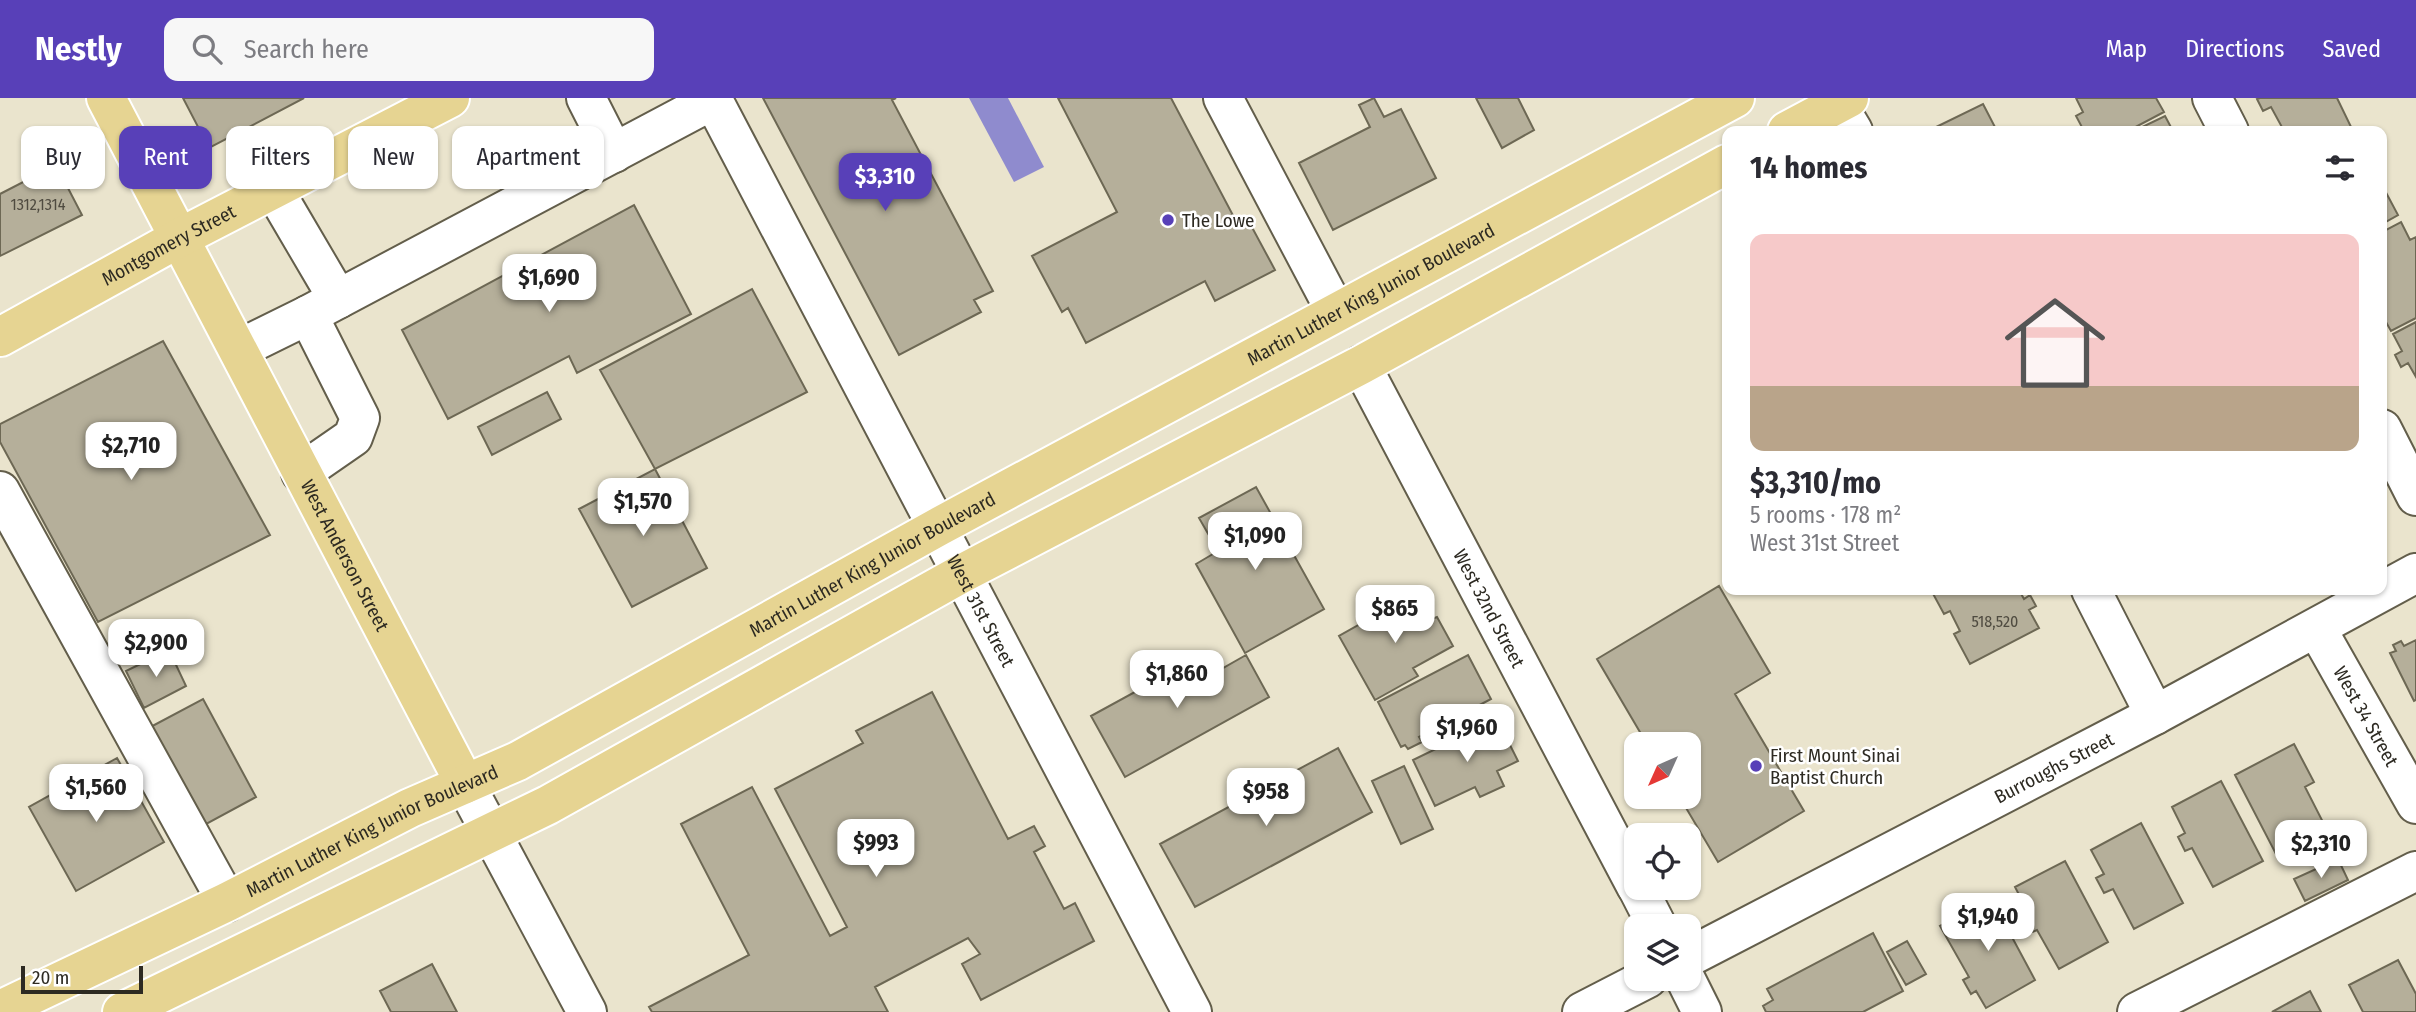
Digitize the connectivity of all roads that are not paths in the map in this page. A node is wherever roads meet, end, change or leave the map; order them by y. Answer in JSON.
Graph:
{"nodes":[{"id":1,"x":106,"y":98,"type":"edge"},
{"id":2,"x":450,"y":98,"type":"edge"},
{"id":3,"x":586,"y":98,"type":"edge"},
{"id":4,"x":1223,"y":98,"type":"edge"},
{"id":5,"x":2212,"y":98,"type":"edge"},
{"id":6,"x":712,"y":99,"type":"edge"},
{"id":7,"x":1724,"y":101,"type":"edge"},
{"id":8,"x":410,"y":107,"type":"edge"},
{"id":9,"x":1846,"y":111,"type":"edge"},
{"id":10,"x":1802,"y":126,"type":"edge"},
{"id":11,"x":2226,"y":126,"type":"edge"},
{"id":12,"x":614,"y":153,"type":"junction"},
{"id":13,"x":1722,"y":167,"type":"edge"},
{"id":14,"x":274,"y":190,"type":"junction"},
{"id":15,"x":181,"y":237,"type":"junction"},
{"id":16,"x":323,"y":307,"type":"junction"},
{"id":17,"x":1336,"y":312,"type":"junction"},
{"id":18,"x":0,"y":337,"type":"edge"},
{"id":19,"x":239,"y":349,"type":"junction"},
{"id":20,"x":1361,"y":365,"type":"junction"},
{"id":21,"x":2387,"y":439,"type":"edge"},
{"id":22,"x":301,"y":473,"type":"junction"},
{"id":23,"x":2416,"y":496,"type":"edge"},
{"id":24,"x":2,"y":499,"type":"edge"},
{"id":25,"x":938,"y":527,"type":"junction"},
{"id":26,"x":2416,"y":573,"type":"edge"},
{"id":27,"x":961,"y":574,"type":"junction"},
{"id":28,"x":2387,"y":589,"type":"edge"},
{"id":29,"x":2094,"y":595,"type":"edge"},
{"id":30,"x":2377,"y":595,"type":"edge"},
{"id":31,"x":2317,"y":629,"type":"junction"},
{"id":32,"x":2155,"y":715,"type":"junction"},
{"id":33,"x":465,"y":784,"type":"junction"},
{"id":34,"x":2416,"y":804,"type":"edge"},
{"id":35,"x":491,"y":832,"type":"junction"},
{"id":36,"x":1624,"y":862,"type":"edge"},
{"id":37,"x":2416,"y":871,"type":"edge"},
{"id":38,"x":227,"y":902,"type":"junction"},
{"id":39,"x":1701,"y":951,"type":"edge"},
{"id":40,"x":1624,"y":990,"type":"edge"},
{"id":41,"x":1692,"y":991,"type":"edge"},
{"id":42,"x":0,"y":1010,"type":"edge"},
{"id":43,"x":122,"y":1012,"type":"edge"},
{"id":44,"x":587,"y":1012,"type":"edge"},
{"id":45,"x":1192,"y":1012,"type":"edge"},
{"id":46,"x":1582,"y":1012,"type":"edge"},
{"id":47,"x":1702,"y":1012,"type":"edge"},
{"id":48,"x":2137,"y":1012,"type":"edge"}],
"edges":[{"from":1,"to":15,"type":"main road","name":"West Anderson Street"},
{"from":2,"to":8,"type":"main road","name":"Montgomery Street"},
{"from":3,"to":12,"type":"street"},
{"from":4,"to":17,"type":"street"},
{"from":5,"to":11,"type":"street"},
{"from":6,"to":12,"type":"street"},
{"from":6,"to":25,"type":"street","name":"West 31st Street"},
{"from":7,"to":17,"type":"main road","name":"Martin Luther King Junior Boulevard"},
{"from":8,"to":14,"type":"main road","name":"Montgomery Street"},
{"from":9,"to":10,"type":"main road"},
{"from":12,"to":16,"type":"street"},
{"from":13,"to":20,"type":"main road"},
{"from":14,"to":15,"type":"main road","name":"Montgomery Street"},
{"from":14,"to":16,"type":"street"},
{"from":15,"to":18,"type":"main road","name":"Montgomery Street"},
{"from":15,"to":19,"type":"main road","name":"West Anderson Street"},
{"from":16,"to":19,"type":"street"},
{"from":16,"to":22,"type":"street"},
{"from":17,"to":25,"type":"main road","name":"Martin Luther King Junior Boulevard"},
{"from":19,"to":22,"type":"main road","name":"West Anderson Street"},
{"from":20,"to":27,"type":"main road"},
{"from":20,"to":36,"type":"street","name":"West 32nd Street"},
{"from":21,"to":23,"type":"street"},
{"from":22,"to":33,"type":"main road","name":"West Anderson Street"},
{"from":24,"to":38,"type":"street"},
{"from":25,"to":27,"type":"street","name":"West 31st Street"},
{"from":25,"to":33,"type":"main road","name":"Martin Luther King Junior Boulevard"},
{"from":26,"to":28,"type":"street","name":"Burroughs Street"},
{"from":27,"to":35,"type":"main road"},
{"from":27,"to":45,"type":"street","name":"West 31st Street"},
{"from":29,"to":32,"type":"street"},
{"from":30,"to":31,"type":"street","name":"Burroughs Street"},
{"from":31,"to":32,"type":"street","name":"Burroughs Street"},
{"from":31,"to":34,"type":"street","name":"West 34 Street"},
{"from":32,"to":39,"type":"street","name":"Burroughs Street"},
{"from":33,"to":35,"type":"street","name":"West Anderson Street"},
{"from":33,"to":38,"type":"main road","name":"Martin Luther King Junior Boulevard"},
{"from":35,"to":43,"type":"main road"},
{"from":35,"to":44,"type":"street","name":"West Anderson Street"},
{"from":37,"to":48,"type":"street"},
{"from":38,"to":42,"type":"main road","name":"Martin Luther King Junior Boulevard"},
{"from":40,"to":46,"type":"street"},
{"from":41,"to":47,"type":"street"}]}
